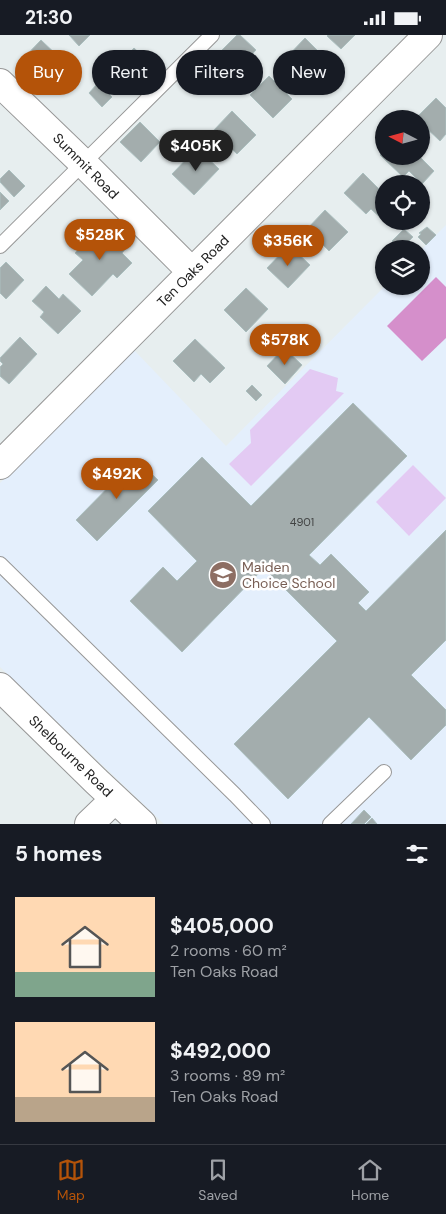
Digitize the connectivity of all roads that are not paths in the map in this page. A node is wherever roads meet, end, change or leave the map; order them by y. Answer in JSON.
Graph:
{"nodes":[{"id":1,"x":212,"y":35,"type":"edge"},
{"id":2,"x":428,"y":35,"type":"edge"},
{"id":3,"x":0,"y":83,"type":"edge"},
{"id":4,"x":83,"y":163,"type":"junction"},
{"id":5,"x":0,"y":246,"type":"edge"},
{"id":6,"x":192,"y":272,"type":"junction"},
{"id":7,"x":0,"y":465,"type":"edge"},
{"id":8,"x":0,"y":564,"type":"edge"},
{"id":9,"x":0,"y":687,"type":"edge"},
{"id":10,"x":384,"y":772,"type":"dead end"},
{"id":11,"x":115,"y":799,"type":"junction"},
{"id":12,"x":89,"y":824,"type":"edge"},
{"id":13,"x":142,"y":824,"type":"edge"},
{"id":14,"x":263,"y":824,"type":"edge"},
{"id":15,"x":330,"y":824,"type":"edge"}],
"edges":[{"from":1,"to":4,"type":"lane"},
{"from":2,"to":6,"type":"street","name":"Ten Oaks Road"},
{"from":3,"to":4,"type":"street","name":"Summit Road"},
{"from":4,"to":5,"type":"lane"},
{"from":4,"to":6,"type":"street","name":"Summit Road"},
{"from":6,"to":7,"type":"street","name":"Ten Oaks Road"},
{"from":8,"to":14,"type":"lane"},
{"from":9,"to":11,"type":"street","name":"Shelbourne Road"},
{"from":10,"to":15,"type":"lane"},
{"from":11,"to":12,"type":"street"},
{"from":11,"to":13,"type":"street","name":"Shelbourne Road"}]}
